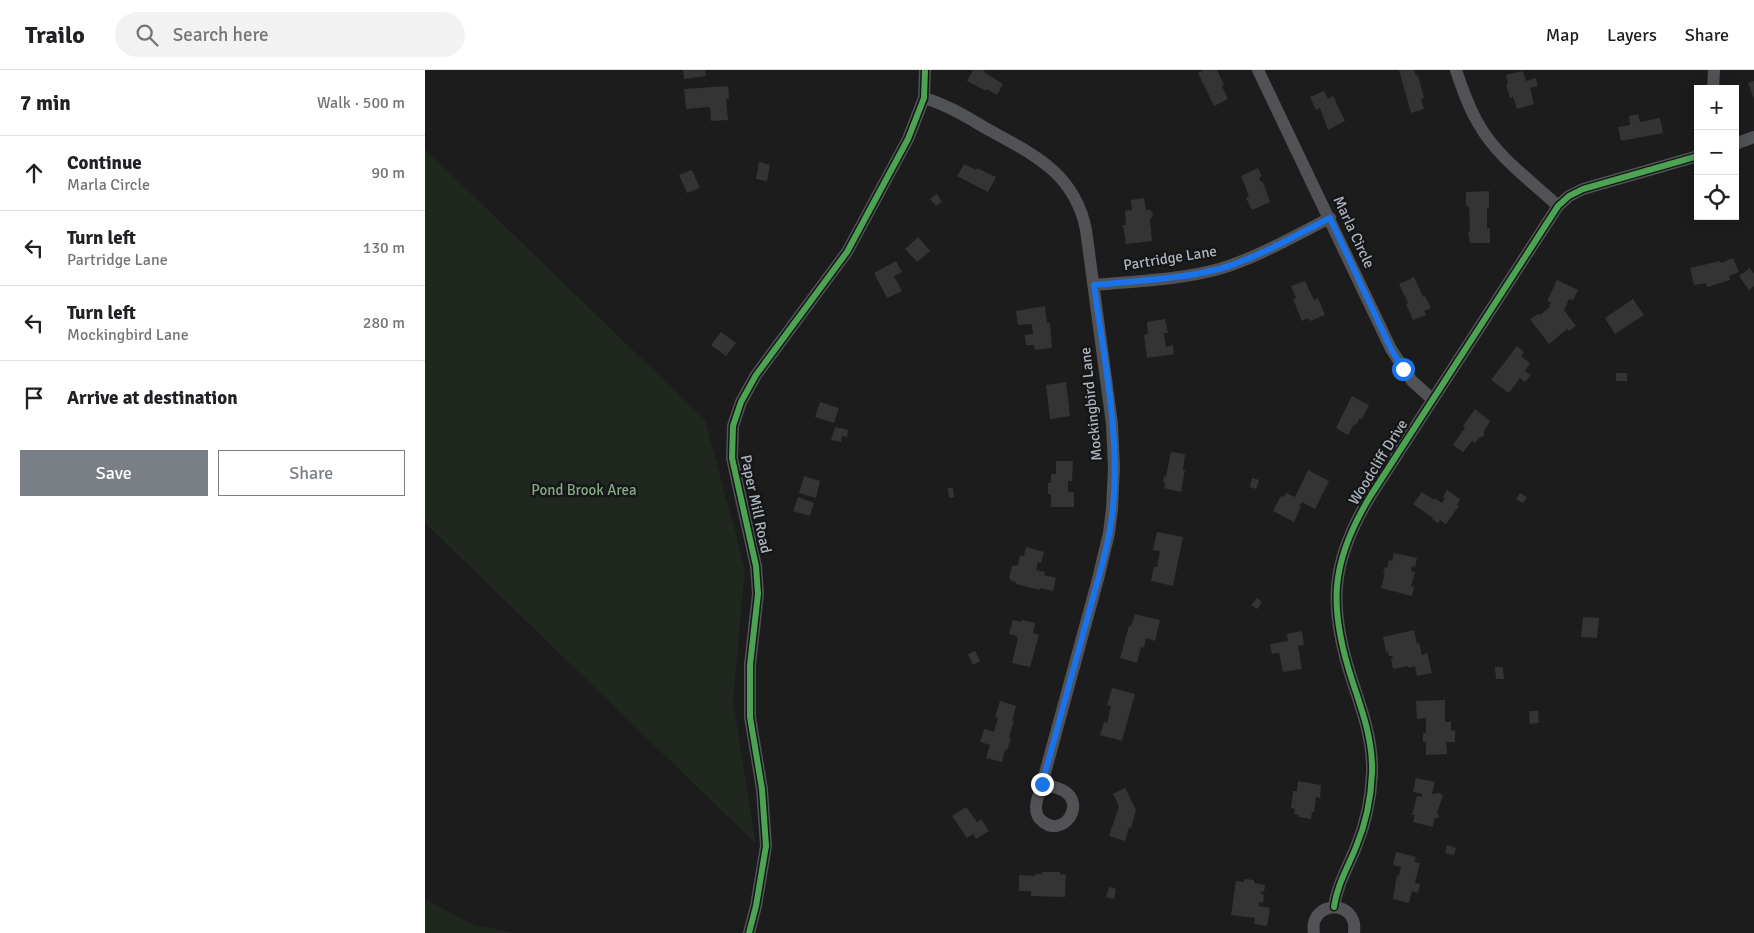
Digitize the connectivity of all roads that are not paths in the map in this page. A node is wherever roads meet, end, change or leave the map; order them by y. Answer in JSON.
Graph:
{"nodes":[{"id":1,"x":925,"y":70,"type":"edge"},
{"id":2,"x":1259,"y":70,"type":"edge"},
{"id":3,"x":1456,"y":70,"type":"edge"},
{"id":4,"x":1714,"y":70,"type":"edge"},
{"id":5,"x":1713,"y":85,"type":"edge"},
{"id":6,"x":924,"y":98,"type":"junction"},
{"id":7,"x":1754,"y":137,"type":"edge"},
{"id":8,"x":1739,"y":143,"type":"edge"},
{"id":9,"x":1694,"y":157,"type":"edge"},
{"id":10,"x":1557,"y":206,"type":"junction"},
{"id":11,"x":1330,"y":218,"type":"junction"},
{"id":12,"x":1094,"y":285,"type":"junction"},
{"id":13,"x":1432,"y":400,"type":"junction"},
{"id":14,"x":1042,"y":784,"type":"dead end"},
{"id":15,"x":1334,"y":907,"type":"junction"},
{"id":16,"x":749,"y":933,"type":"edge"},
{"id":17,"x":1314,"y":933,"type":"edge"},
{"id":18,"x":1354,"y":933,"type":"edge"}],
"edges":[{"from":1,"to":6,"type":"street","name":"Paper Mill Road"},
{"from":2,"to":11,"type":"street","name":"Marla Circle"},
{"from":3,"to":10,"type":"street"},
{"from":4,"to":5,"type":"street"},
{"from":6,"to":12,"type":"street","name":"Mockingbird Lane"},
{"from":6,"to":16,"type":"street","name":"Paper Mill Road"},
{"from":7,"to":8,"type":"street"},
{"from":9,"to":10,"type":"street","name":"Woodcliff Drive"},
{"from":10,"to":13,"type":"street","name":"Woodcliff Drive"},
{"from":11,"to":12,"type":"street","name":"Partridge Lane"},
{"from":11,"to":13,"type":"street","name":"Marla Circle"},
{"from":12,"to":14,"type":"street","name":"Mockingbird Lane"},
{"from":13,"to":15,"type":"street","name":"Woodcliff Drive"},
{"from":15,"to":17,"type":"street"},
{"from":15,"to":18,"type":"street"}]}
